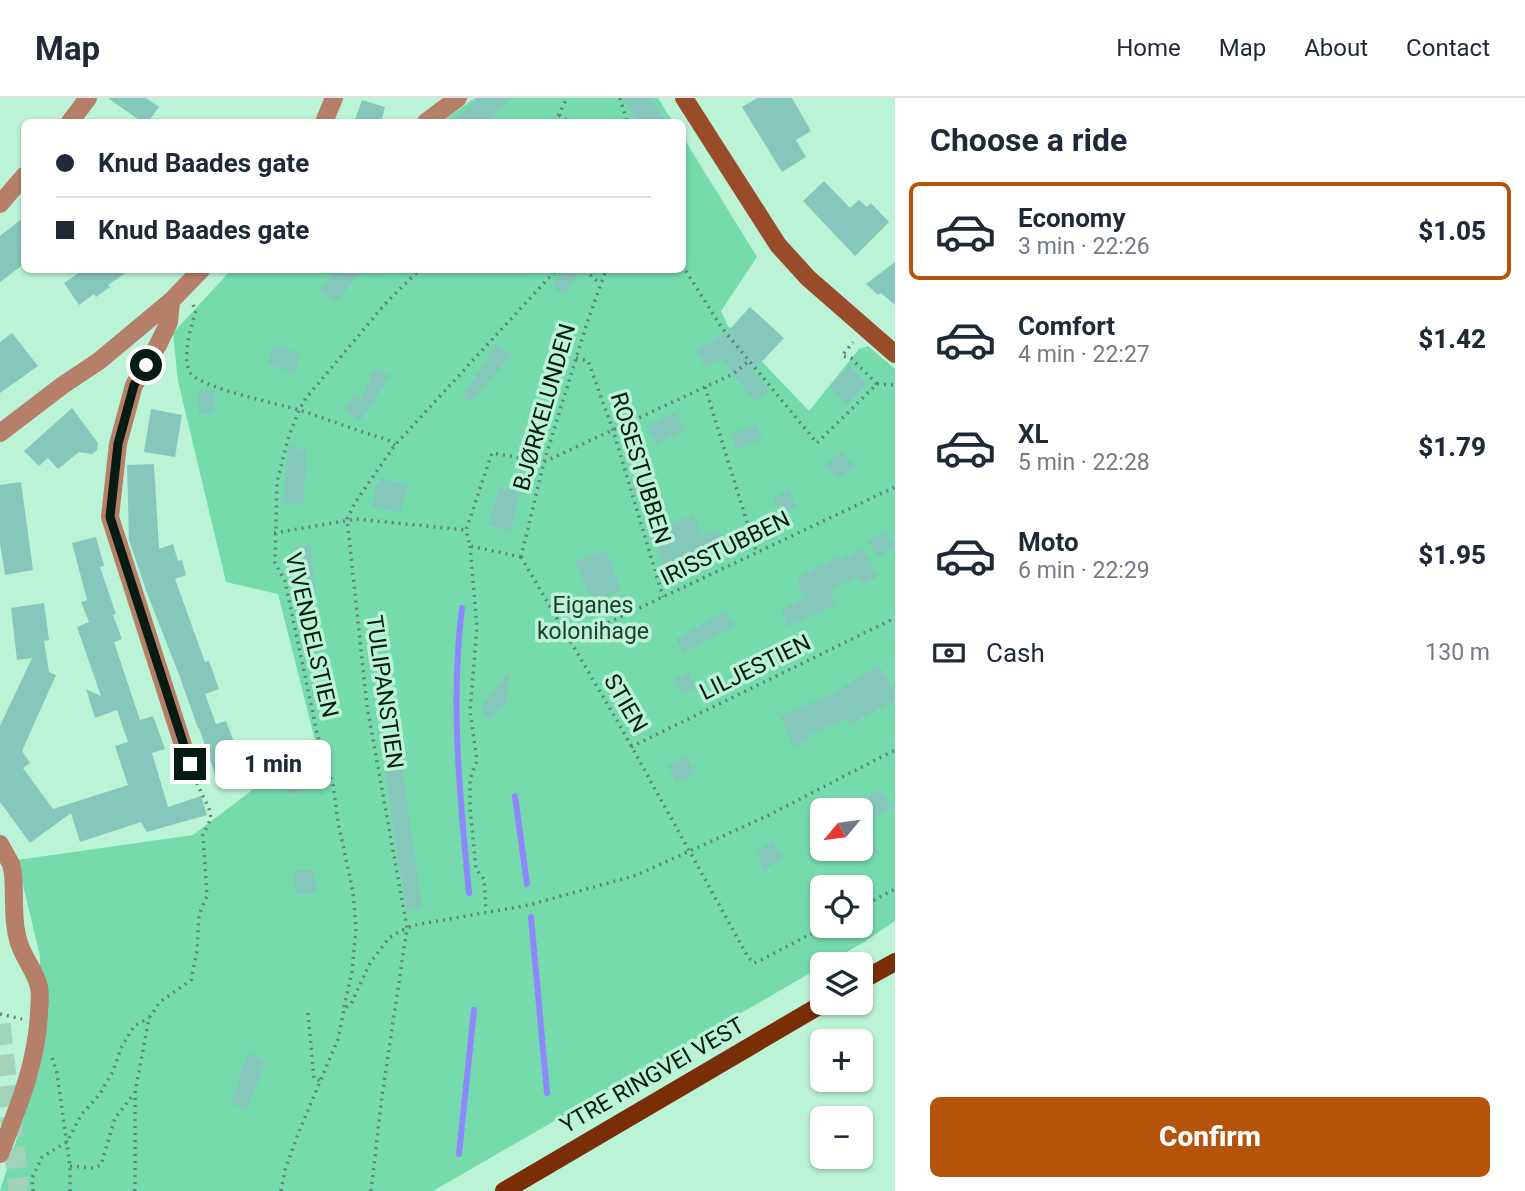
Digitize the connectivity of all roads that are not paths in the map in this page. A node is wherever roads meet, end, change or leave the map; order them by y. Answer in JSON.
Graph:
{"nodes":[{"id":1,"x":88,"y":98,"type":"edge"},
{"id":2,"x":334,"y":98,"type":"edge"},
{"id":3,"x":458,"y":98,"type":"edge"},
{"id":4,"x":684,"y":98,"type":"edge"},
{"id":5,"x":72,"y":119,"type":"edge"},
{"id":6,"x":325,"y":119,"type":"edge"},
{"id":7,"x":430,"y":119,"type":"edge"},
{"id":8,"x":21,"y":180,"type":"edge"},
{"id":9,"x":0,"y":204,"type":"edge"},
{"id":10,"x":198,"y":273,"type":"edge"},
{"id":11,"x":172,"y":300,"type":"junction"},
{"id":12,"x":895,"y":354,"type":"edge"},
{"id":13,"x":0,"y":433,"type":"edge"},
{"id":14,"x":190,"y":764,"type":"road end"},
{"id":15,"x":0,"y":844,"type":"edge"},
{"id":16,"x":895,"y":962,"type":"edge"},
{"id":17,"x":873,"y":974,"type":"edge"},
{"id":18,"x":810,"y":1011,"type":"edge"},
{"id":19,"x":0,"y":1154,"type":"edge"},
{"id":20,"x":505,"y":1191,"type":"edge"}],
"edges":[{"from":1,"to":5,"type":"street"},
{"from":2,"to":6,"type":"street"},
{"from":3,"to":7,"type":"street"},
{"from":4,"to":12,"type":"main road"},
{"from":8,"to":9,"type":"street"},
{"from":10,"to":11,"type":"street"},
{"from":11,"to":13,"type":"street"},
{"from":11,"to":14,"type":"street"},
{"from":15,"to":19,"type":"street"},
{"from":16,"to":17,"type":"main road"},
{"from":18,"to":20,"type":"main road","name":"YTRE RINGVEI VEST"}]}
